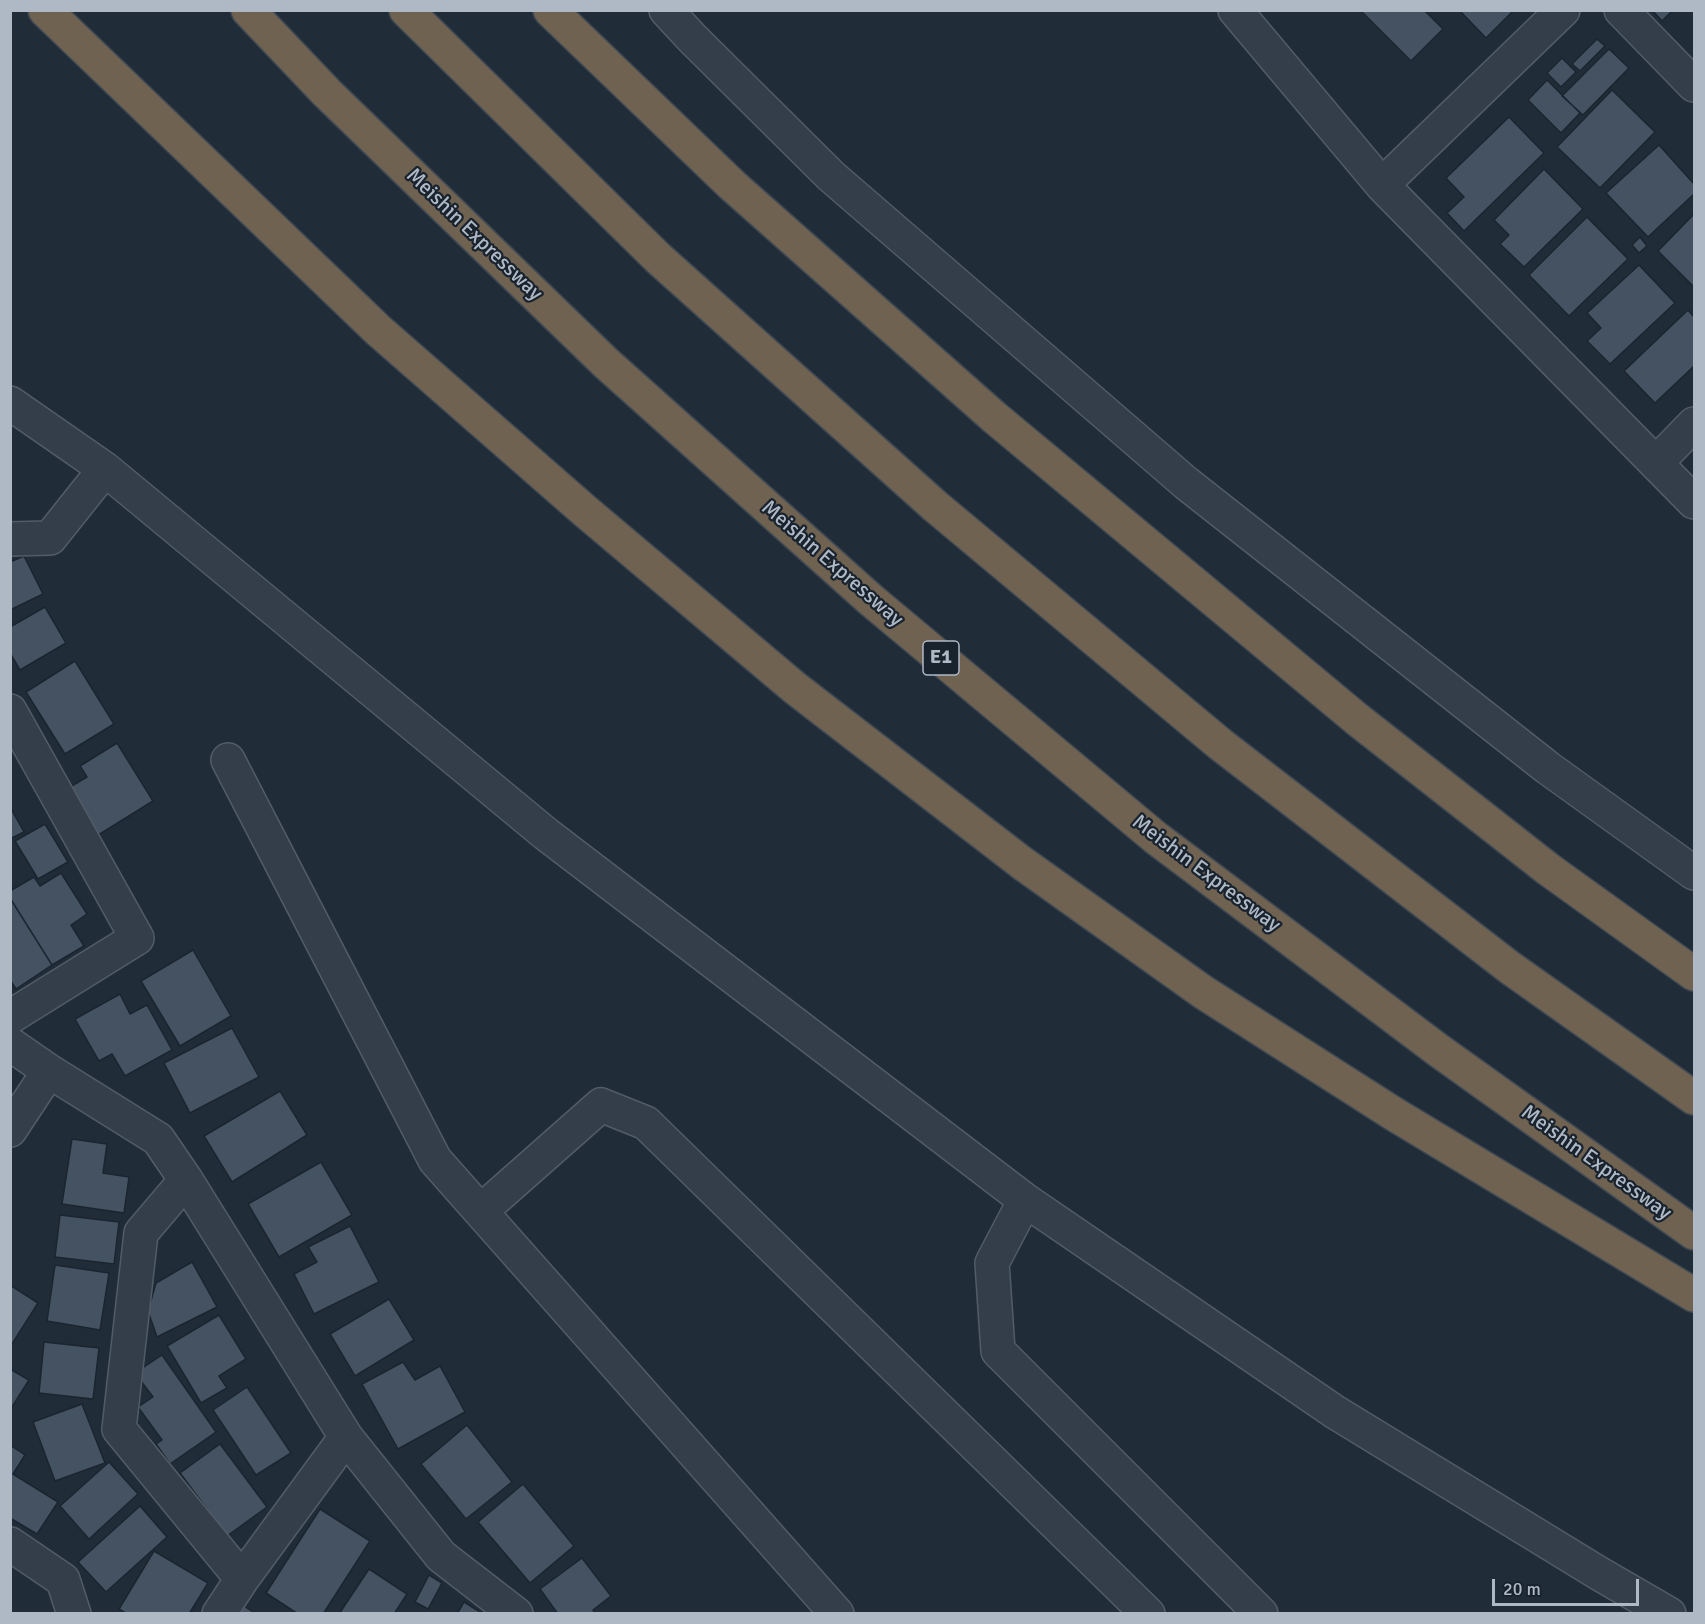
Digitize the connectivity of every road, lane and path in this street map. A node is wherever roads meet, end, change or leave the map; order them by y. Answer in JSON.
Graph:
{"nodes":[{"id":1,"x":45,"y":10,"type":"edge"},
{"id":2,"x":249,"y":10,"type":"edge"},
{"id":3,"x":406,"y":10,"type":"edge"},
{"id":4,"x":550,"y":10,"type":"edge"},
{"id":5,"x":666,"y":10,"type":"edge"},
{"id":6,"x":1235,"y":10,"type":"edge"},
{"id":7,"x":1563,"y":10,"type":"edge"},
{"id":8,"x":1621,"y":10,"type":"edge"},
{"id":9,"x":1695,"y":86,"type":"edge"},
{"id":10,"x":1382,"y":185,"type":"junction"},
{"id":11,"x":10,"y":403,"type":"edge"},
{"id":12,"x":1695,"y":424,"type":"edge"},
{"id":13,"x":1656,"y":463,"type":"junction"},
{"id":14,"x":105,"y":469,"type":"junction"},
{"id":15,"x":1695,"y":502,"type":"edge"},
{"id":16,"x":10,"y":538,"type":"edge"},
{"id":17,"x":10,"y":711,"type":"edge"},
{"id":18,"x":228,"y":760,"type":"dead end"},
{"id":19,"x":1695,"y":873,"type":"edge"},
{"id":20,"x":1695,"y":974,"type":"edge"},
{"id":21,"x":10,"y":1017,"type":"edge"},
{"id":22,"x":10,"y":1044,"type":"edge"},
{"id":23,"x":49,"y":1071,"type":"junction"},
{"id":24,"x":1695,"y":1098,"type":"edge"},
{"id":25,"x":10,"y":1130,"type":"edge"},
{"id":26,"x":186,"y":1180,"type":"junction"},
{"id":27,"x":1025,"y":1200,"type":"junction"},
{"id":28,"x":481,"y":1211,"type":"junction"},
{"id":29,"x":1695,"y":1233,"type":"edge"},
{"id":30,"x":1695,"y":1295,"type":"edge"},
{"id":31,"x":346,"y":1437,"type":"junction"},
{"id":32,"x":10,"y":1544,"type":"edge"},
{"id":33,"x":242,"y":1579,"type":"junction"},
{"id":34,"x":74,"y":1614,"type":"edge"},
{"id":35,"x":219,"y":1614,"type":"edge"},
{"id":36,"x":516,"y":1614,"type":"edge"},
{"id":37,"x":837,"y":1614,"type":"edge"},
{"id":38,"x":1148,"y":1614,"type":"edge"},
{"id":39,"x":1261,"y":1614,"type":"edge"},
{"id":40,"x":1669,"y":1614,"type":"edge"}],
"edges":[{"from":1,"to":30,"type":"highway"},
{"from":2,"to":29,"type":"highway","name":"Meishin Expressway","number":"E1"},
{"from":3,"to":24,"type":"highway"},
{"from":4,"to":20,"type":"highway"},
{"from":5,"to":19,"type":"street"},
{"from":6,"to":10,"type":"street"},
{"from":7,"to":10,"type":"street"},
{"from":8,"to":9,"type":"street"},
{"from":10,"to":13,"type":"street"},
{"from":11,"to":14,"type":"street"},
{"from":12,"to":13,"type":"street"},
{"from":13,"to":15,"type":"street"},
{"from":14,"to":16,"type":"street"},
{"from":14,"to":27,"type":"street"},
{"from":17,"to":21,"type":"street"},
{"from":18,"to":28,"type":"street"},
{"from":22,"to":23,"type":"street"},
{"from":23,"to":25,"type":"street"},
{"from":23,"to":26,"type":"street"},
{"from":26,"to":31,"type":"street"},
{"from":26,"to":33,"type":"street"},
{"from":27,"to":39,"type":"street"},
{"from":27,"to":40,"type":"street"},
{"from":28,"to":37,"type":"street"},
{"from":28,"to":38,"type":"street"},
{"from":31,"to":33,"type":"street"},
{"from":31,"to":36,"type":"street"},
{"from":32,"to":34,"type":"street"},
{"from":33,"to":35,"type":"street"}]}
